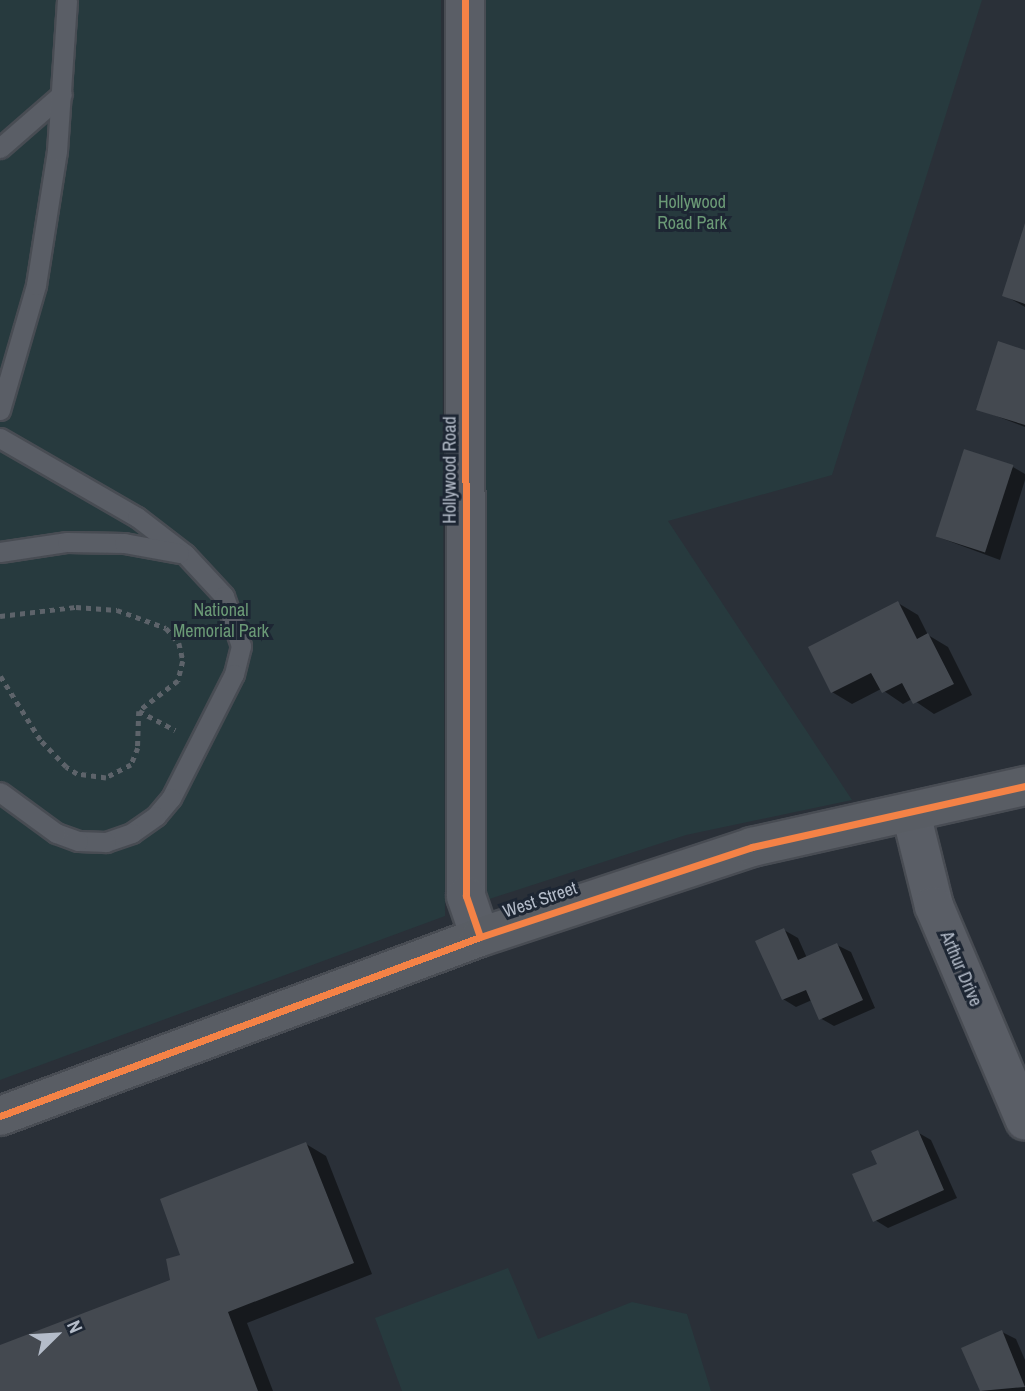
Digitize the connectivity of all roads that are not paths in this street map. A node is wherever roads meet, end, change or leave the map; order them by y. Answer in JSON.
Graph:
{"nodes":[{"id":1,"x":67,"y":0,"type":"edge"},
{"id":2,"x":465,"y":0,"type":"edge"},
{"id":3,"x":62,"y":94,"type":"junction"},
{"id":4,"x":0,"y":148,"type":"edge"},
{"id":5,"x":0,"y":410,"type":"edge"},
{"id":6,"x":0,"y":438,"type":"edge"},
{"id":7,"x":0,"y":552,"type":"edge"},
{"id":8,"x":185,"y":554,"type":"junction"},
{"id":9,"x":1025,"y":786,"type":"edge"},
{"id":10,"x":0,"y":792,"type":"edge"},
{"id":11,"x":0,"y":813,"type":"edge"},
{"id":12,"x":911,"y":813,"type":"junction"},
{"id":13,"x":56,"y":833,"type":"junction"},
{"id":14,"x":480,"y":937,"type":"junction"},
{"id":15,"x":0,"y":1116,"type":"edge"},
{"id":16,"x":1025,"y":1120,"type":"edge"}],
"edges":[{"from":1,"to":3,"type":"lane"},
{"from":2,"to":14,"type":"street","name":"Hollywood Road"},
{"from":3,"to":4,"type":"lane"},
{"from":3,"to":5,"type":"lane"},
{"from":6,"to":8,"type":"lane"},
{"from":7,"to":8,"type":"lane"},
{"from":8,"to":13,"type":"lane"},
{"from":9,"to":12,"type":"main road","name":"West Street"},
{"from":10,"to":13,"type":"lane"},
{"from":11,"to":13,"type":"lane"},
{"from":12,"to":14,"type":"main road","name":"West Street"},
{"from":12,"to":16,"type":"street","name":"Arthur Drive"},
{"from":14,"to":15,"type":"main road","name":"West Street"}]}
